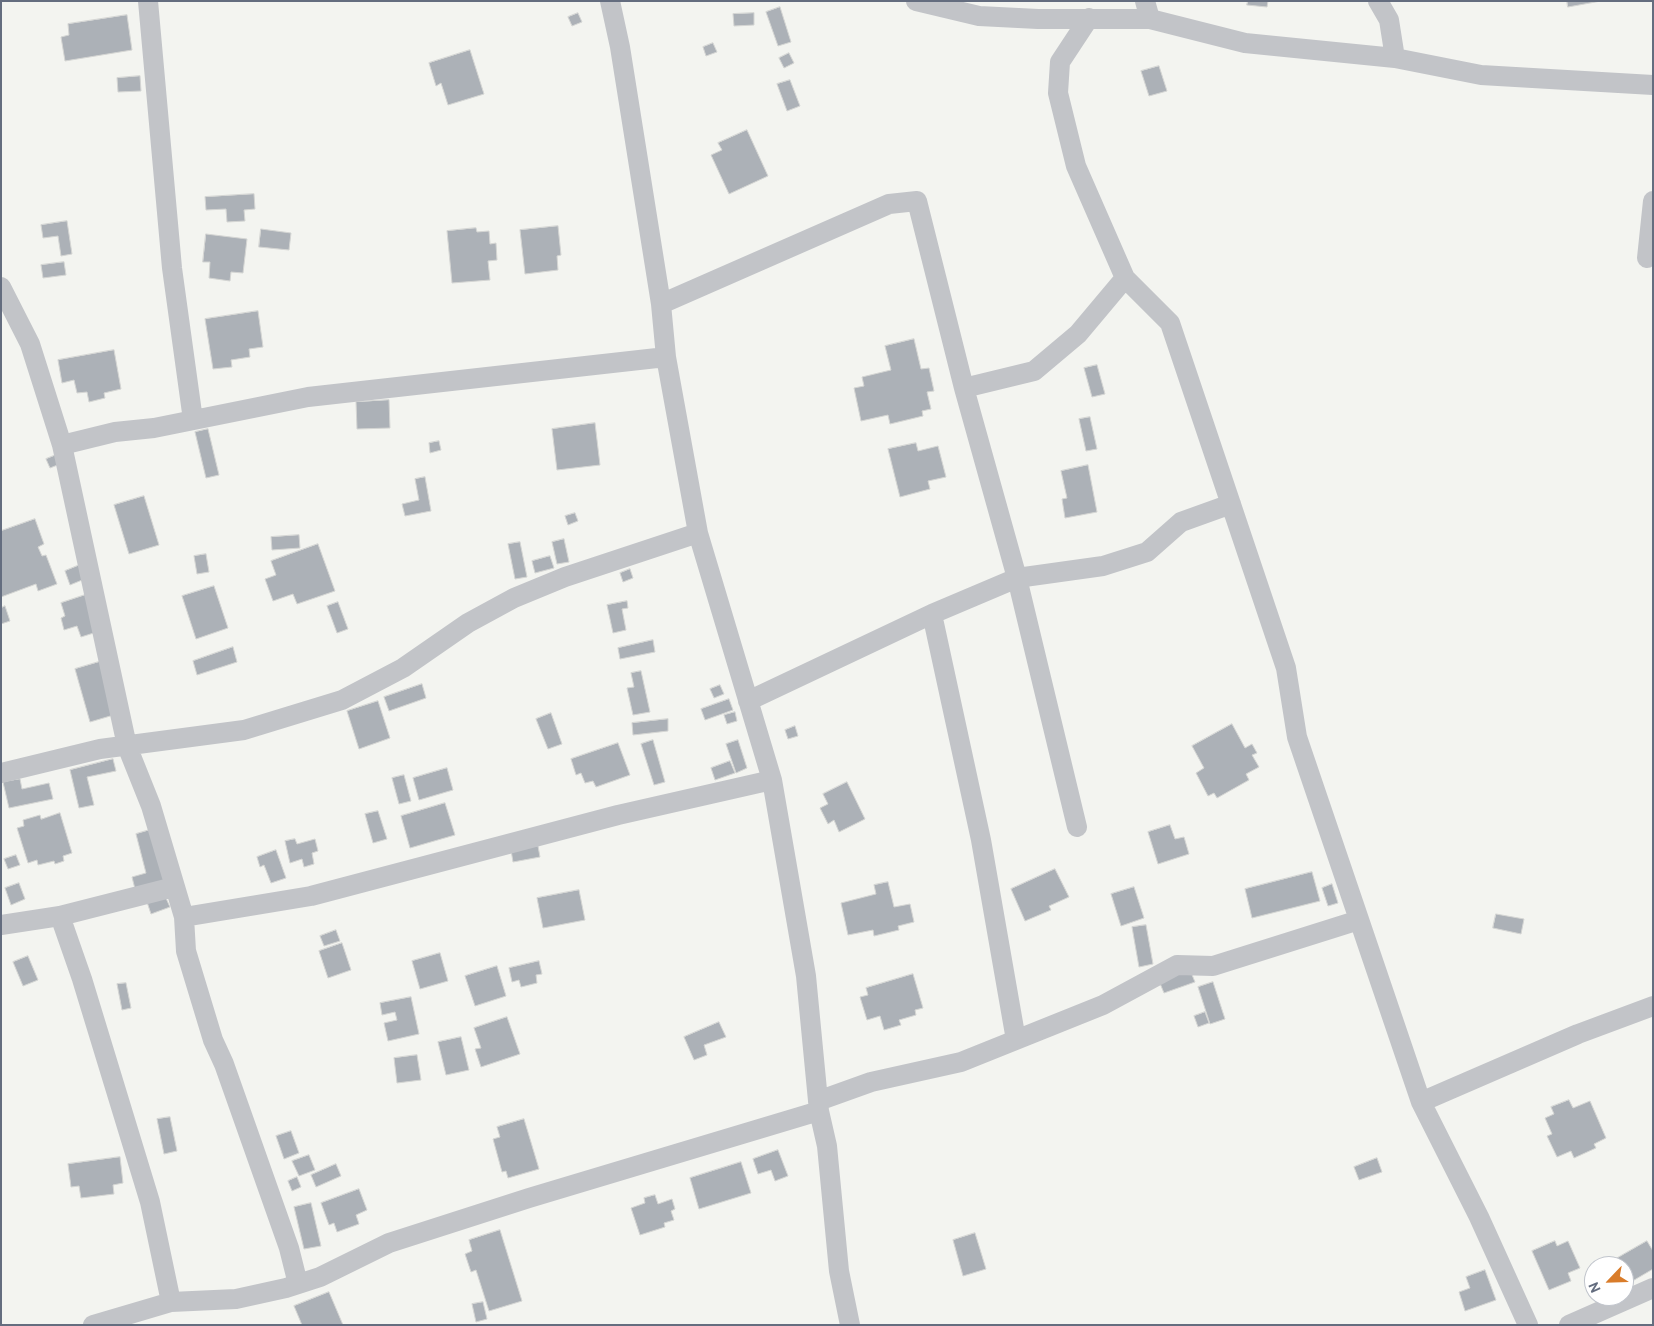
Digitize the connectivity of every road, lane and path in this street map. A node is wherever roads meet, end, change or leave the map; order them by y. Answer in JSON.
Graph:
{"nodes":[{"id":1,"x":148,"y":1,"type":"edge"},
{"id":2,"x":610,"y":1,"type":"edge"},
{"id":3,"x":916,"y":1,"type":"edge"},
{"id":4,"x":1378,"y":1,"type":"edge"},
{"id":5,"x":1147,"y":10,"type":"edge"},
{"id":6,"x":1089,"y":18,"type":"junction"},
{"id":7,"x":1395,"y":58,"type":"junction"},
{"id":8,"x":1653,"y":85,"type":"edge"},
{"id":9,"x":1653,"y":200,"type":"edge"},
{"id":10,"x":1647,"y":258,"type":"dead end"},
{"id":11,"x":1125,"y":278,"type":"junction"},
{"id":12,"x":1,"y":288,"type":"edge"},
{"id":13,"x":661,"y":304,"type":"junction"},
{"id":14,"x":666,"y":357,"type":"junction"},
{"id":15,"x":964,"y":388,"type":"junction"},
{"id":16,"x":193,"y":420,"type":"junction"},
{"id":17,"x":62,"y":445,"type":"junction"},
{"id":18,"x":1231,"y":504,"type":"junction"},
{"id":19,"x":698,"y":533,"type":"junction"},
{"id":20,"x":1017,"y":578,"type":"junction"},
{"id":21,"x":932,"y":614,"type":"junction"},
{"id":22,"x":748,"y":701,"type":"junction"},
{"id":23,"x":127,"y":746,"type":"junction"},
{"id":24,"x":1,"y":773,"type":"edge"},
{"id":25,"x":772,"y":780,"type":"junction"},
{"id":26,"x":1077,"y":827,"type":"dead end"},
{"id":27,"x":174,"y":887,"type":"junction"},
{"id":28,"x":60,"y":916,"type":"junction"},
{"id":29,"x":184,"y":916,"type":"junction"},
{"id":30,"x":1359,"y":920,"type":"junction"},
{"id":31,"x":1,"y":925,"type":"edge"},
{"id":32,"x":1653,"y":1006,"type":"edge"},
{"id":33,"x":1016,"y":1040,"type":"junction"},
{"id":34,"x":1421,"y":1102,"type":"junction"},
{"id":35,"x":819,"y":1106,"type":"junction"},
{"id":36,"x":298,"y":1284,"type":"junction"},
{"id":37,"x":1653,"y":1288,"type":"edge"},
{"id":38,"x":164,"y":1311,"type":"edge"},
{"id":39,"x":93,"y":1325,"type":"edge"},
{"id":40,"x":850,"y":1325,"type":"edge"},
{"id":41,"x":1528,"y":1325,"type":"edge"},
{"id":42,"x":1569,"y":1325,"type":"edge"}],
"edges":[{"from":1,"to":16,"type":"street"},
{"from":2,"to":13,"type":"street"},
{"from":3,"to":6,"type":"street"},
{"from":4,"to":7,"type":"street"},
{"from":5,"to":6,"type":"street"},
{"from":5,"to":7,"type":"street"},
{"from":6,"to":11,"type":"street"},
{"from":7,"to":8,"type":"street"},
{"from":9,"to":10,"type":"street"},
{"from":11,"to":15,"type":"street"},
{"from":11,"to":18,"type":"street"},
{"from":12,"to":17,"type":"street"},
{"from":13,"to":14,"type":"street"},
{"from":13,"to":15,"type":"street"},
{"from":14,"to":16,"type":"street"},
{"from":14,"to":19,"type":"street"},
{"from":15,"to":20,"type":"street"},
{"from":16,"to":17,"type":"street"},
{"from":17,"to":23,"type":"street"},
{"from":18,"to":20,"type":"street"},
{"from":18,"to":30,"type":"street"},
{"from":19,"to":22,"type":"street"},
{"from":19,"to":23,"type":"street"},
{"from":20,"to":21,"type":"street"},
{"from":20,"to":26,"type":"street"},
{"from":21,"to":22,"type":"street"},
{"from":21,"to":33,"type":"street"},
{"from":22,"to":25,"type":"street"},
{"from":23,"to":24,"type":"street"},
{"from":23,"to":27,"type":"street"},
{"from":25,"to":29,"type":"street"},
{"from":25,"to":35,"type":"street"},
{"from":27,"to":28,"type":"street"},
{"from":27,"to":29,"type":"street"},
{"from":28,"to":31,"type":"street"},
{"from":28,"to":38,"type":"street"},
{"from":29,"to":36,"type":"street"},
{"from":30,"to":33,"type":"street"},
{"from":30,"to":34,"type":"street"},
{"from":32,"to":34,"type":"street"},
{"from":33,"to":35,"type":"street"},
{"from":34,"to":41,"type":"street"},
{"from":35,"to":36,"type":"street"},
{"from":35,"to":40,"type":"street"},
{"from":36,"to":38,"type":"street"},
{"from":37,"to":42,"type":"street"},
{"from":38,"to":39,"type":"street"}]}
